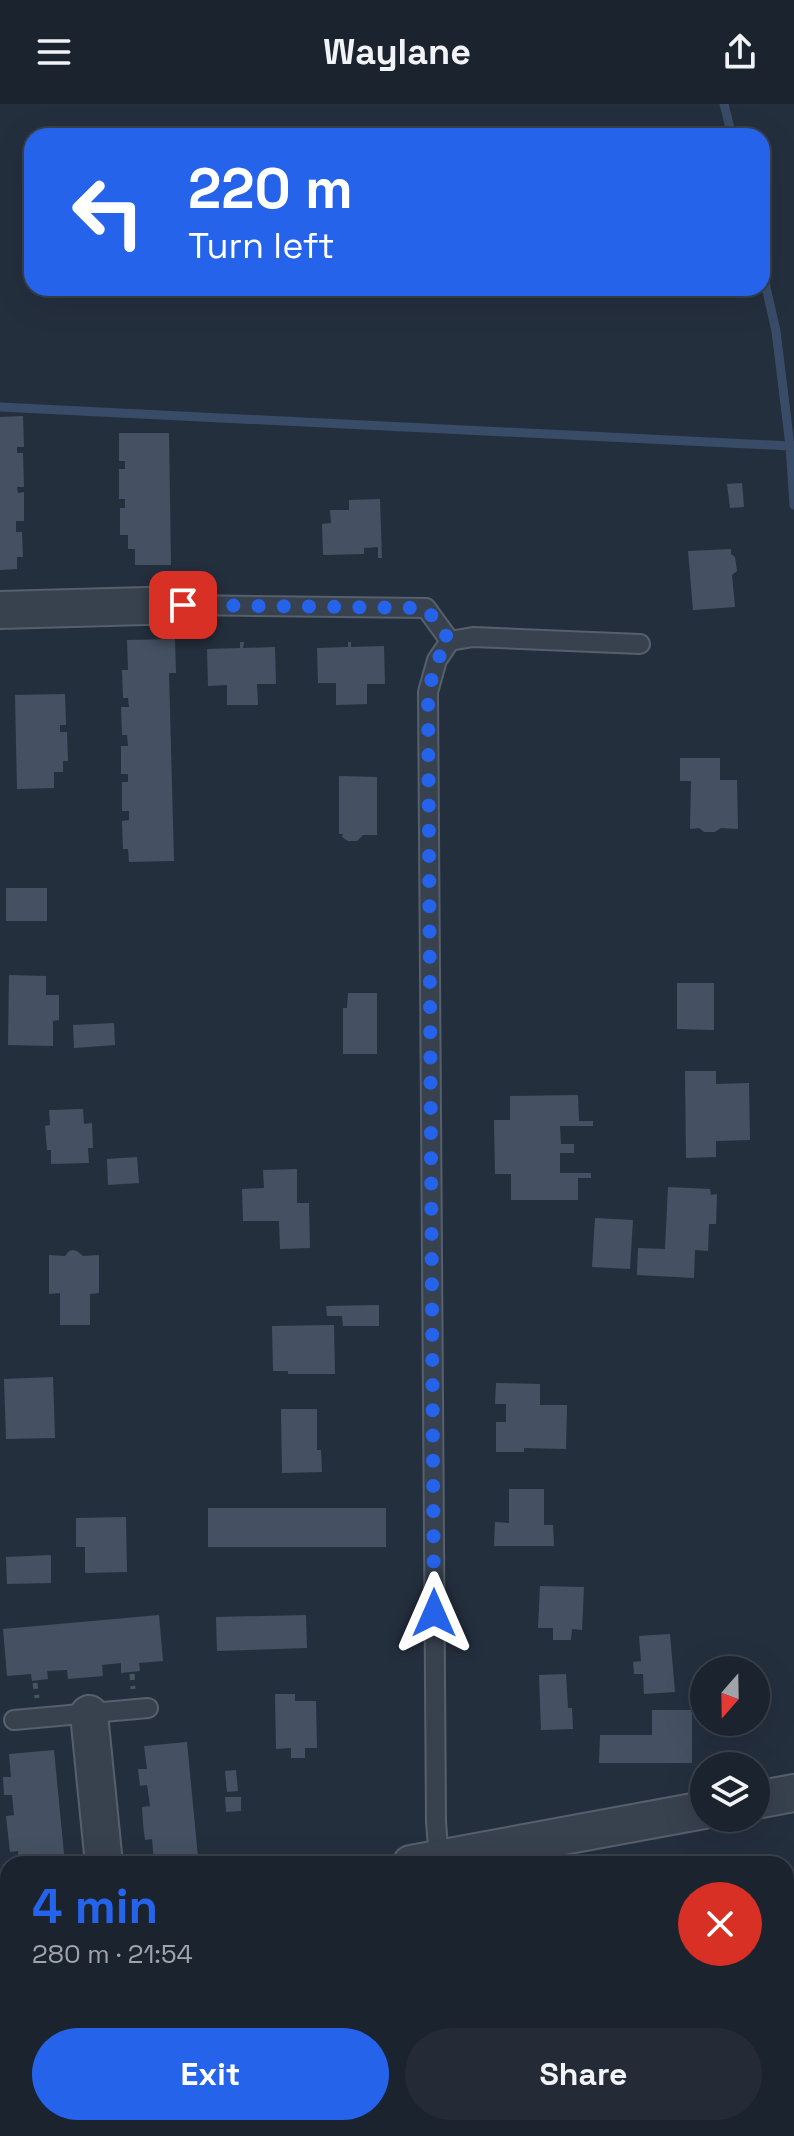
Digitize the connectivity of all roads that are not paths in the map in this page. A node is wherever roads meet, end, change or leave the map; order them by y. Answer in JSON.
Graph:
{"nodes":[{"id":1,"x":183,"y":605,"type":"joint"},
{"id":2,"x":0,"y":610,"type":"edge"},
{"id":3,"x":450,"y":641,"type":"junction"},
{"id":4,"x":640,"y":644,"type":"dead end"},
{"id":5,"x":148,"y":1708,"type":"dead end"},
{"id":6,"x":89,"y":1714,"type":"junction"},
{"id":7,"x":14,"y":1720,"type":"dead end"},
{"id":8,"x":794,"y":1793,"type":"edge"},
{"id":9,"x":770,"y":1797,"type":"edge"},
{"id":10,"x":690,"y":1813,"type":"edge"},
{"id":11,"x":103,"y":1856,"type":"edge"},
{"id":12,"x":426,"y":1856,"type":"edge"},
{"id":13,"x":452,"y":1856,"type":"edge"}],
"edges":[{"from":1,"to":2,"type":"street"},
{"from":1,"to":3,"type":"lane"},
{"from":3,"to":4,"type":"lane"},
{"from":3,"to":12,"type":"lane"},
{"from":5,"to":6,"type":"lane"},
{"from":6,"to":7,"type":"lane"},
{"from":6,"to":11,"type":"street"},
{"from":8,"to":9,"type":"street"},
{"from":10,"to":13,"type":"street"}]}
